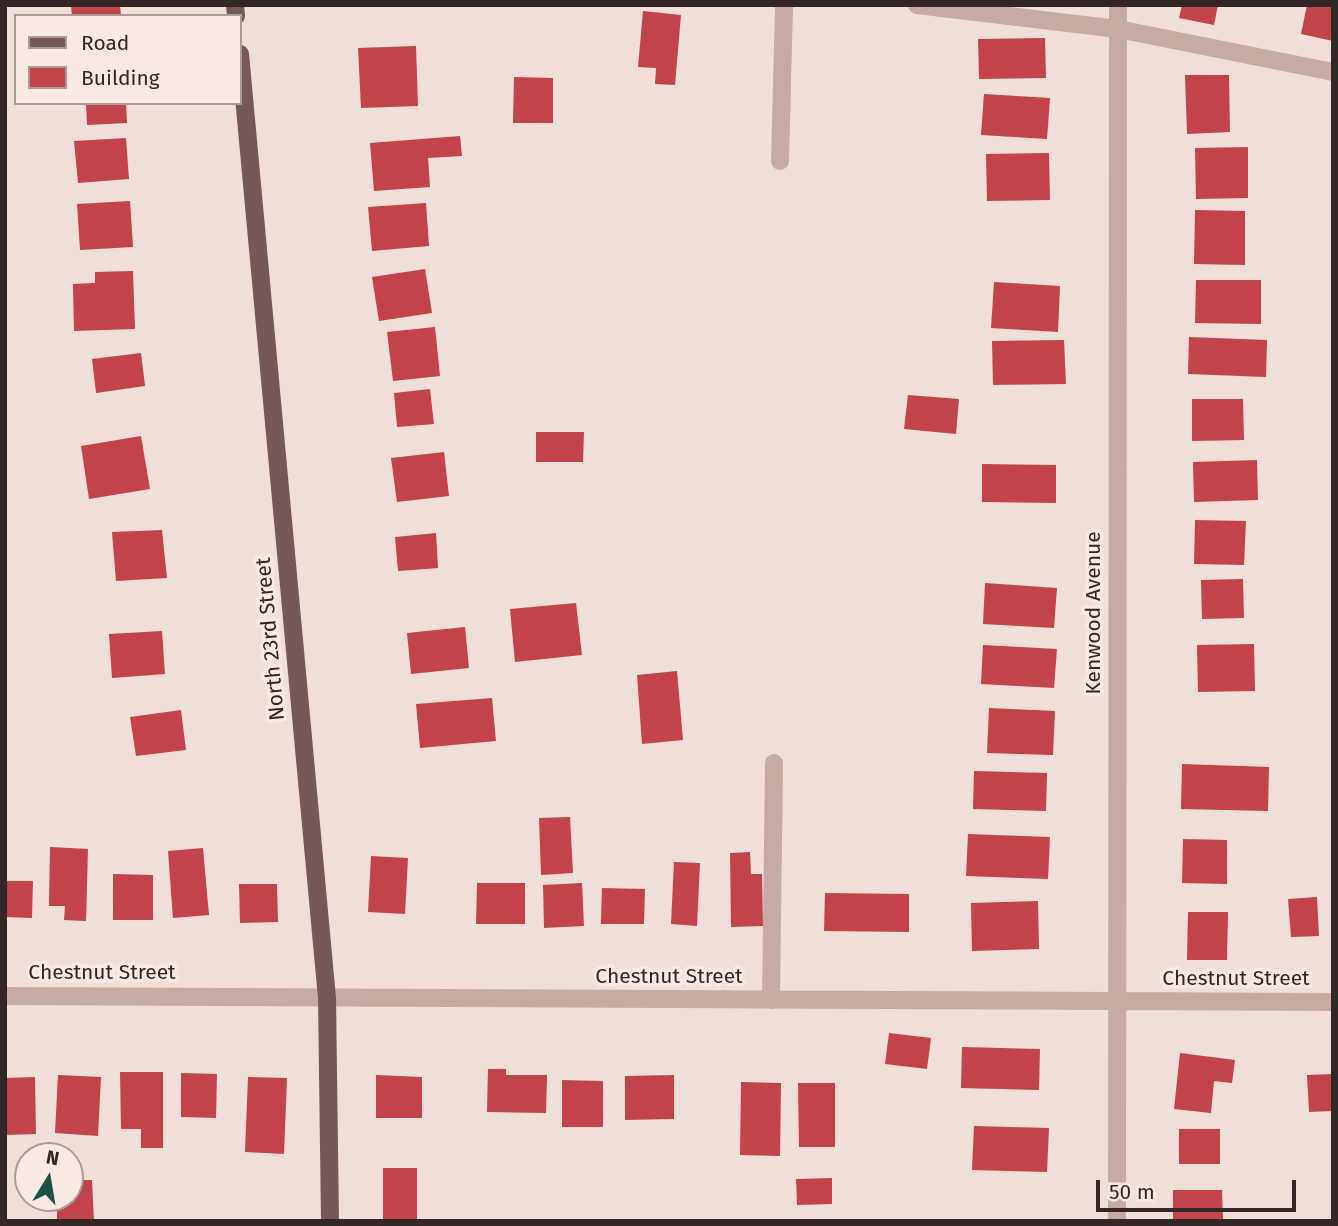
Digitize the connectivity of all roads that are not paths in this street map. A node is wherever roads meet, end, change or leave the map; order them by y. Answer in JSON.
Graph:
{"nodes":[{"id":1,"x":784,"y":5,"type":"edge"},
{"id":2,"x":917,"y":5,"type":"edge"},
{"id":3,"x":1118,"y":5,"type":"edge"},
{"id":4,"x":1118,"y":29,"type":"junction"},
{"id":5,"x":1333,"y":72,"type":"edge"},
{"id":6,"x":242,"y":76,"type":"edge"},
{"id":7,"x":780,"y":161,"type":"dead end"},
{"id":8,"x":775,"y":763,"type":"dead end"},
{"id":9,"x":5,"y":996,"type":"edge"},
{"id":10,"x":327,"y":998,"type":"junction"},
{"id":11,"x":771,"y":1000,"type":"junction"},
{"id":12,"x":1116,"y":1002,"type":"junction"},
{"id":13,"x":1333,"y":1002,"type":"edge"},
{"id":14,"x":330,"y":1221,"type":"edge"},
{"id":15,"x":1117,"y":1221,"type":"edge"}],
"edges":[{"from":1,"to":7,"type":"street"},
{"from":2,"to":4,"type":"street"},
{"from":3,"to":4,"type":"street","name":"Kenwood Avenue"},
{"from":4,"to":5,"type":"street"},
{"from":4,"to":12,"type":"street","name":"Kenwood Avenue"},
{"from":6,"to":10,"type":"main road","name":"North 23rd Street"},
{"from":8,"to":11,"type":"street"},
{"from":9,"to":10,"type":"street","name":"Chestnut Street"},
{"from":10,"to":11,"type":"street","name":"Chestnut Street"},
{"from":10,"to":14,"type":"main road","name":"North 23rd Street"},
{"from":11,"to":12,"type":"street","name":"Chestnut Street"},
{"from":12,"to":13,"type":"street","name":"Chestnut Street"},
{"from":12,"to":15,"type":"street","name":"Kenwood Avenue"}]}
